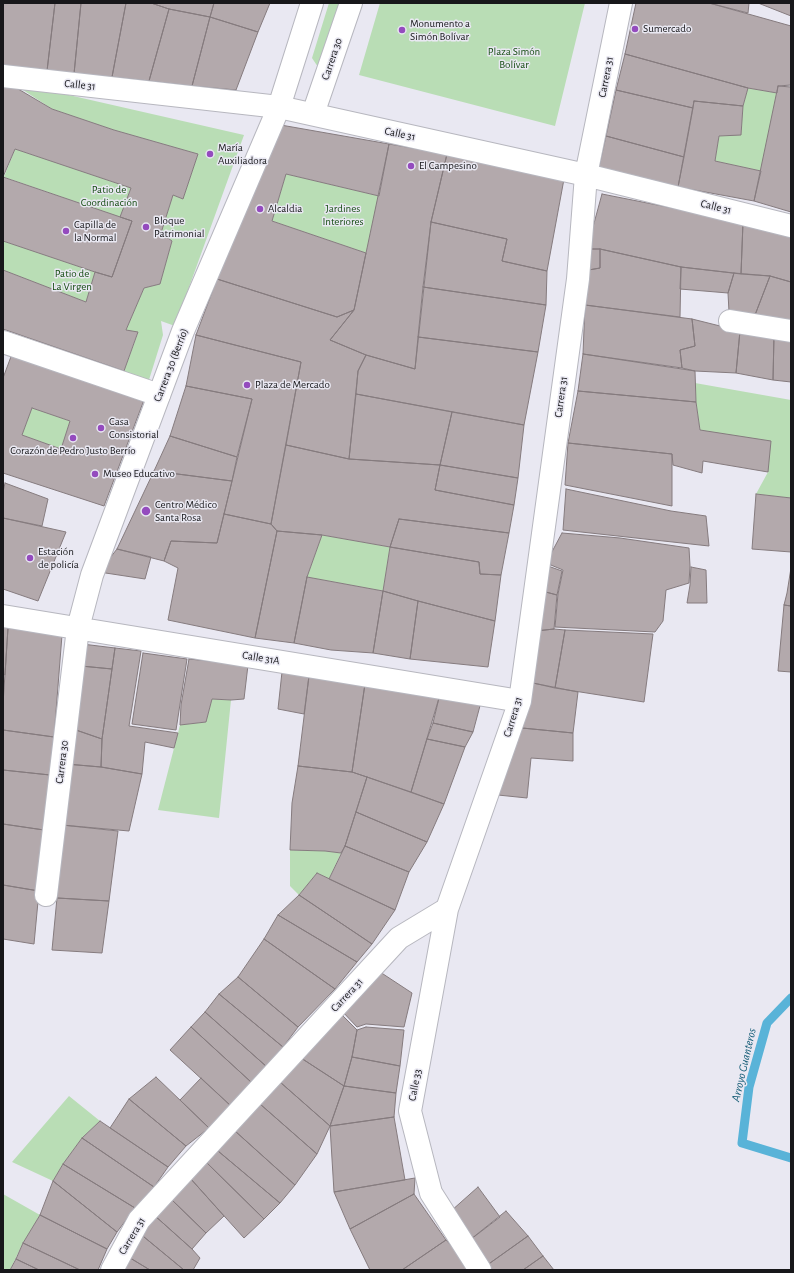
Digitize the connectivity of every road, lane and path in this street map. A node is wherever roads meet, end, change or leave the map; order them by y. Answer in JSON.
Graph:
{"nodes":[{"id":1,"x":312,"y":3,"type":"edge"},
{"id":2,"x":351,"y":3,"type":"edge"},
{"id":3,"x":621,"y":3,"type":"edge"},
{"id":4,"x":3,"y":76,"type":"edge"},
{"id":5,"x":279,"y":107,"type":"junction"},
{"id":6,"x":313,"y":114,"type":"junction"},
{"id":7,"x":586,"y":175,"type":"junction"},
{"id":8,"x":791,"y":226,"type":"edge"},
{"id":9,"x":730,"y":321,"type":"dead end"},
{"id":10,"x":791,"y":331,"type":"edge"},
{"id":11,"x":3,"y":342,"type":"edge"},
{"id":12,"x":159,"y":395,"type":"junction"},
{"id":13,"x":3,"y":616,"type":"edge"},
{"id":14,"x":78,"y":628,"type":"junction"},
{"id":15,"x":520,"y":701,"type":"junction"},
{"id":16,"x":46,"y":895,"type":"dead end"},
{"id":17,"x":448,"y":909,"type":"junction"},
{"id":18,"x":112,"y":1270,"type":"edge"},
{"id":19,"x":480,"y":1270,"type":"edge"}],
"edges":[{"from":1,"to":5,"type":"street"},
{"from":2,"to":6,"type":"street","name":"Carrera 30"},
{"from":3,"to":7,"type":"street","name":"Carrera 31"},
{"from":4,"to":5,"type":"street","name":"Calle 31"},
{"from":5,"to":6,"type":"street","name":"Calle 31"},
{"from":5,"to":12,"type":"street","name":"Carrera 30 (Berrío)"},
{"from":6,"to":7,"type":"street","name":"Calle 31"},
{"from":7,"to":8,"type":"street","name":"Calle 31"},
{"from":7,"to":15,"type":"street","name":"Carrera 31"},
{"from":9,"to":10,"type":"street"},
{"from":11,"to":12,"type":"street"},
{"from":12,"to":14,"type":"street","name":"Carrera 30 (Berrío)"},
{"from":13,"to":14,"type":"street","name":"Calle 31A"},
{"from":14,"to":15,"type":"street","name":"Calle 31A"},
{"from":14,"to":16,"type":"street","name":"Carrera 30"},
{"from":15,"to":17,"type":"street","name":"Carrera 31"},
{"from":17,"to":18,"type":"street","name":"Carrera 31"},
{"from":17,"to":19,"type":"street","name":"Calle 33"}]}
